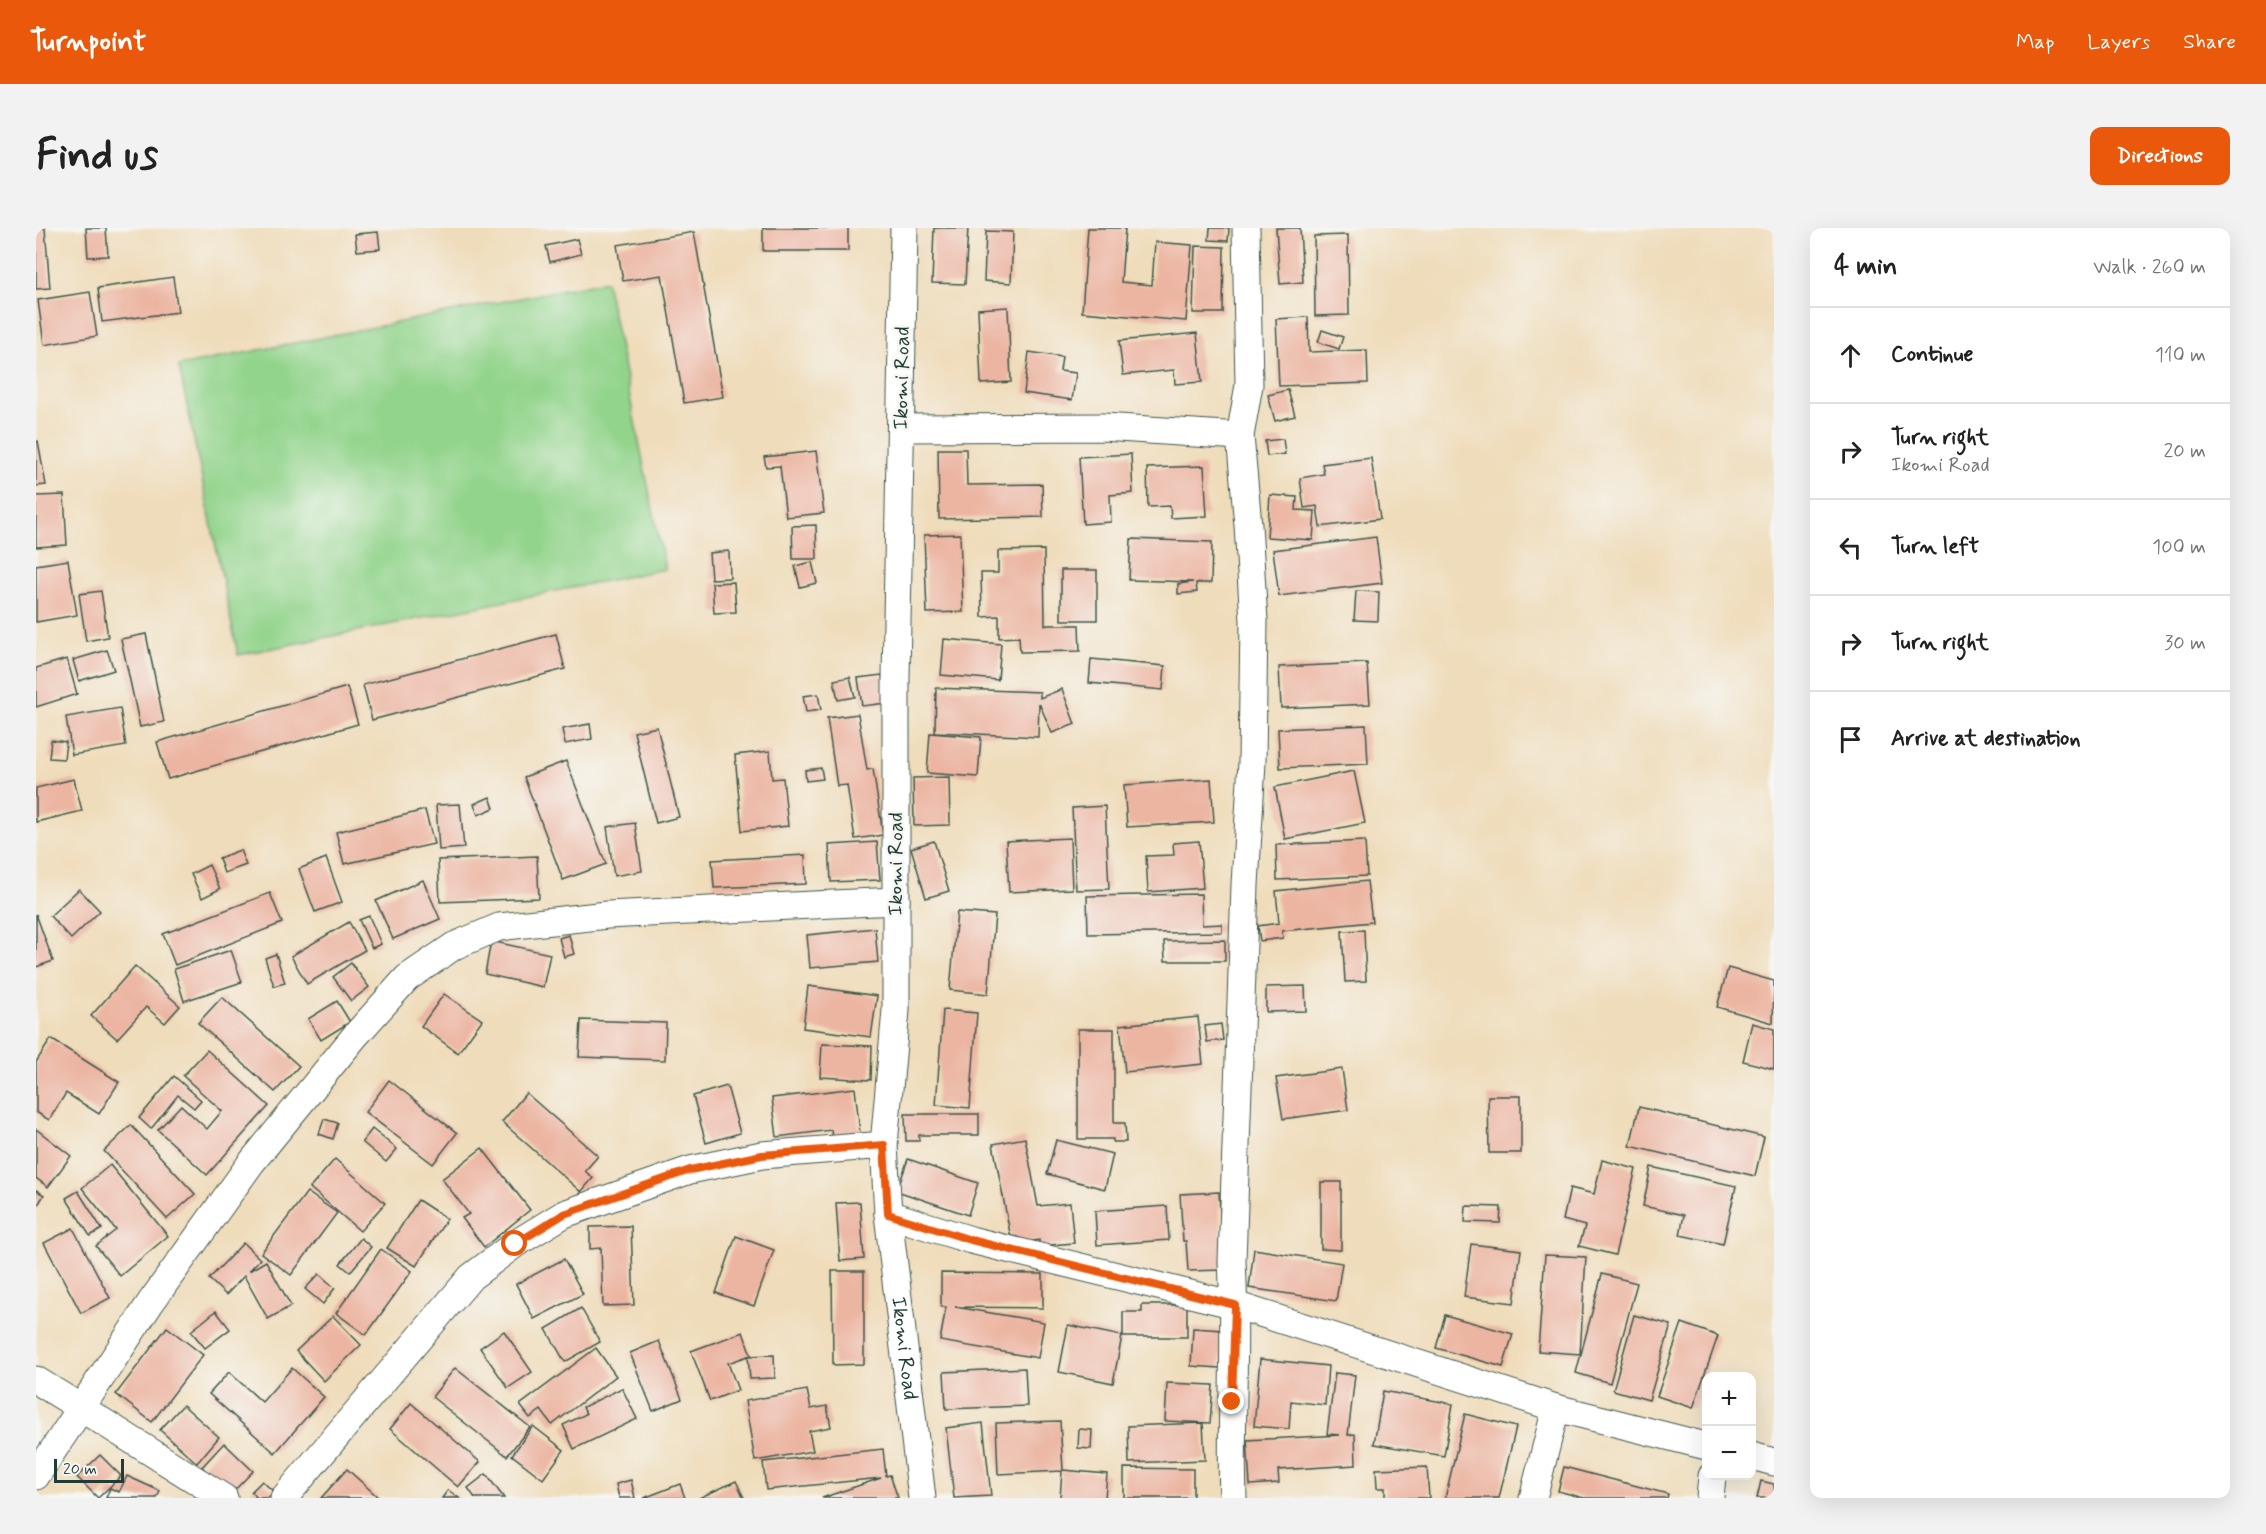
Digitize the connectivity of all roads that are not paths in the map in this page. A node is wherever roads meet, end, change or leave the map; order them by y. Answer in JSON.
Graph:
{"nodes":[{"id":1,"x":904,"y":228,"type":"edge"},
{"id":2,"x":1246,"y":228,"type":"edge"},
{"id":3,"x":902,"y":428,"type":"junction"},
{"id":4,"x":1240,"y":436,"type":"junction"},
{"id":5,"x":896,"y":901,"type":"junction"},
{"id":6,"x":884,"y":1145,"type":"junction"},
{"id":7,"x":888,"y":1214,"type":"junction"},
{"id":8,"x":1235,"y":1305,"type":"junction"},
{"id":9,"x":36,"y":1380,"type":"edge"},
{"id":10,"x":81,"y":1408,"type":"junction"},
{"id":11,"x":1556,"y":1408,"type":"junction"},
{"id":12,"x":1702,"y":1445,"type":"edge"},
{"id":13,"x":1756,"y":1457,"type":"edge"},
{"id":14,"x":1774,"y":1461,"type":"edge"},
{"id":15,"x":36,"y":1476,"type":"edge"},
{"id":16,"x":1712,"y":1480,"type":"edge"},
{"id":17,"x":224,"y":1498,"type":"edge"},
{"id":18,"x":284,"y":1498,"type":"edge"},
{"id":19,"x":922,"y":1498,"type":"edge"},
{"id":20,"x":1233,"y":1498,"type":"edge"},
{"id":21,"x":1533,"y":1498,"type":"edge"},
{"id":22,"x":1710,"y":1498,"type":"edge"}],
"edges":[{"from":1,"to":3,"type":"street","name":"Ikomi Road"},
{"from":2,"to":4,"type":"street"},
{"from":3,"to":4,"type":"street"},
{"from":3,"to":5,"type":"street","name":"Ikomi Road"},
{"from":4,"to":8,"type":"street"},
{"from":5,"to":6,"type":"street","name":"Ikomi Road"},
{"from":5,"to":10,"type":"street"},
{"from":6,"to":7,"type":"street","name":"Ikomi Road"},
{"from":6,"to":18,"type":"street"},
{"from":7,"to":8,"type":"street"},
{"from":7,"to":19,"type":"street","name":"Ikomi Road"},
{"from":8,"to":11,"type":"street"},
{"from":8,"to":20,"type":"street"},
{"from":9,"to":10,"type":"street"},
{"from":10,"to":15,"type":"street"},
{"from":10,"to":17,"type":"street"},
{"from":11,"to":12,"type":"street"},
{"from":11,"to":21,"type":"street"},
{"from":13,"to":14,"type":"street"},
{"from":16,"to":22,"type":"street"}]}
